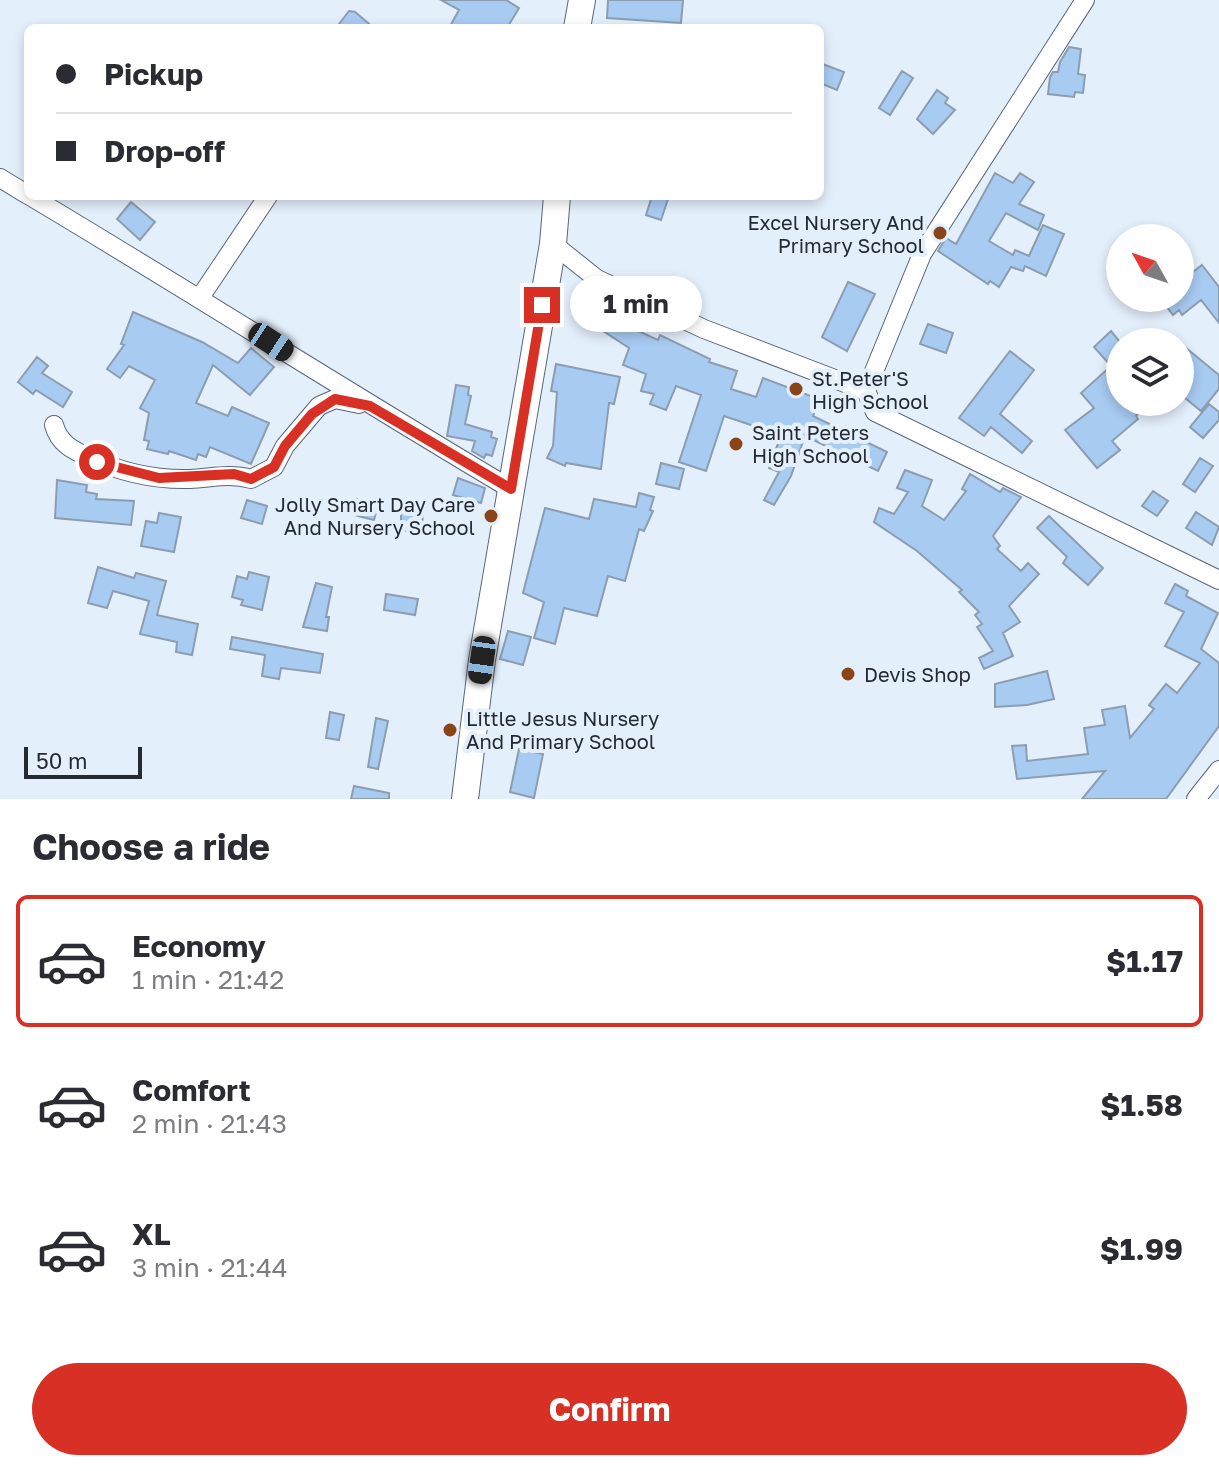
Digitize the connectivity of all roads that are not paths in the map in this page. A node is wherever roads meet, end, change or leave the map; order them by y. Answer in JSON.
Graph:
{"nodes":[{"id":1,"x":582,"y":0,"type":"edge"},
{"id":2,"x":1085,"y":0,"type":"edge"},
{"id":3,"x":578,"y":24,"type":"edge"},
{"id":4,"x":0,"y":178,"type":"edge"},
{"id":5,"x":24,"y":192,"type":"edge"},
{"id":6,"x":38,"y":200,"type":"edge"},
{"id":7,"x":265,"y":200,"type":"edge"},
{"id":8,"x":557,"y":200,"type":"edge"},
{"id":9,"x":553,"y":244,"type":"junction"},
{"id":10,"x":201,"y":296,"type":"junction"},
{"id":11,"x":866,"y":391,"type":"junction"},
{"id":12,"x":370,"y":406,"type":"junction"},
{"id":13,"x":54,"y":425,"type":"dead end"},
{"id":14,"x":511,"y":489,"type":"junction"},
{"id":15,"x":1219,"y":580,"type":"edge"},
{"id":16,"x":1219,"y":770,"type":"edge"},
{"id":17,"x":465,"y":799,"type":"edge"},
{"id":18,"x":1196,"y":799,"type":"edge"}],
"edges":[{"from":1,"to":3,"type":"street"},
{"from":2,"to":11,"type":"street"},
{"from":4,"to":5,"type":"street"},
{"from":6,"to":10,"type":"street"},
{"from":7,"to":10,"type":"street"},
{"from":8,"to":9,"type":"street"},
{"from":9,"to":11,"type":"street"},
{"from":9,"to":14,"type":"street"},
{"from":10,"to":12,"type":"street"},
{"from":11,"to":15,"type":"street"},
{"from":12,"to":13,"type":"street"},
{"from":12,"to":14,"type":"street"},
{"from":14,"to":17,"type":"street"},
{"from":16,"to":18,"type":"street"}]}
